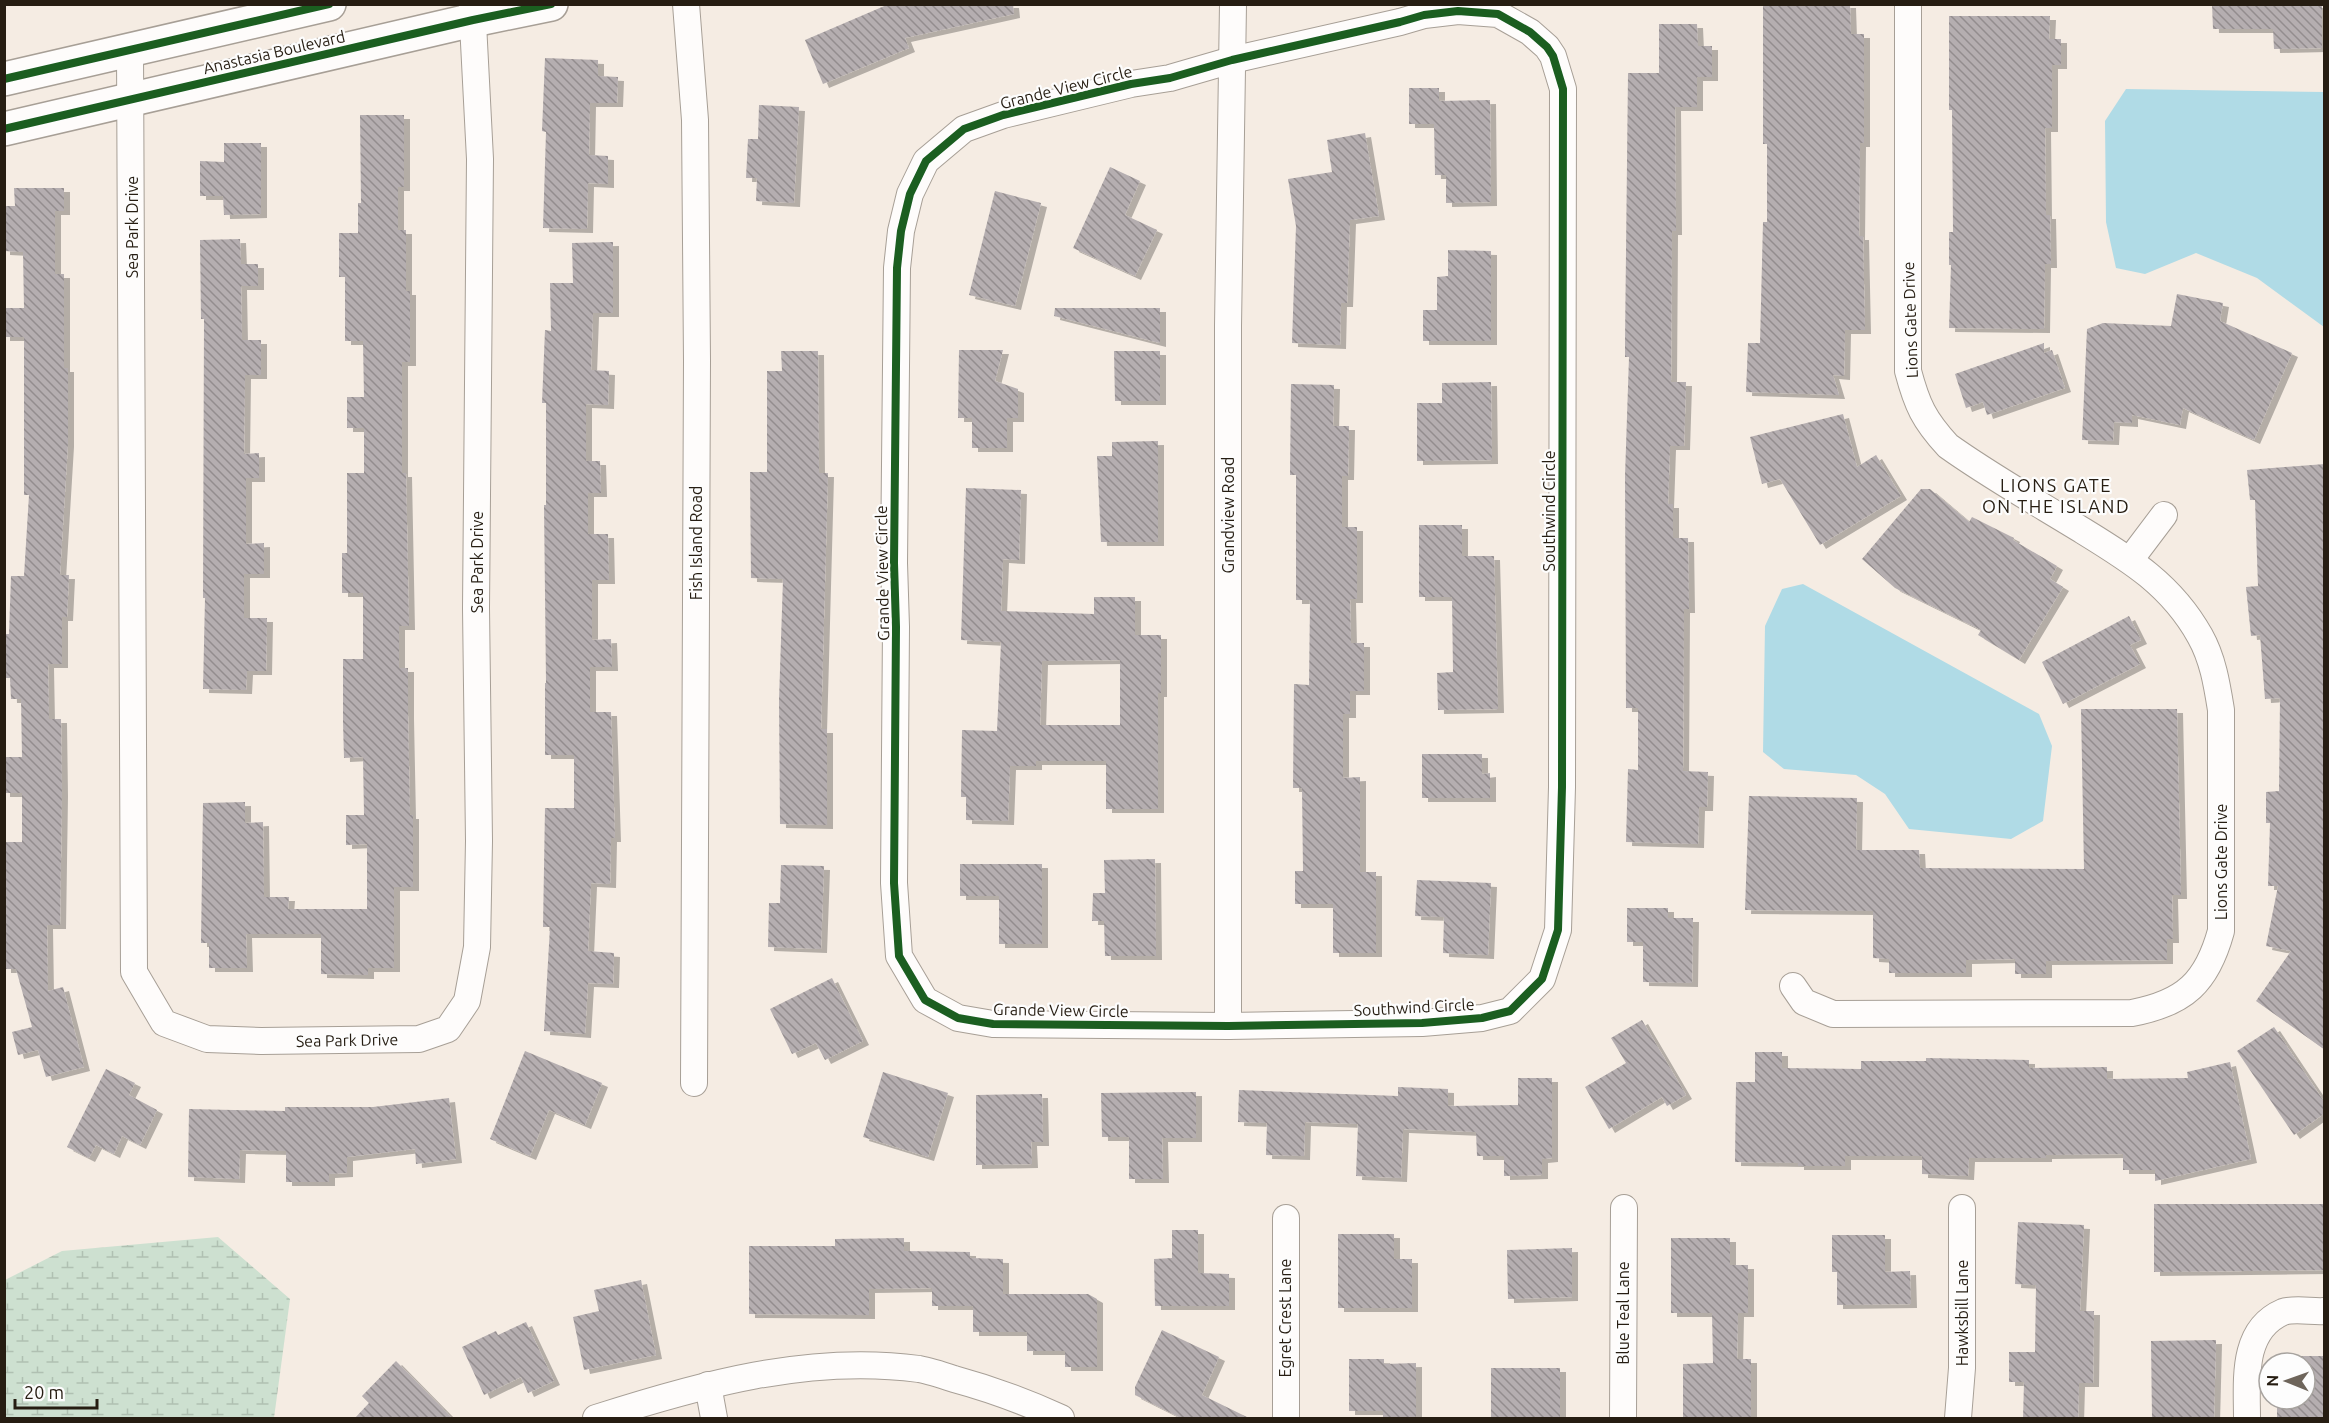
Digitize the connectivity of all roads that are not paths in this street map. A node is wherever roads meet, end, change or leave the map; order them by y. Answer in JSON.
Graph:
{"nodes":[{"id":1,"x":329,"y":4,"type":"edge"},
{"id":2,"x":686,"y":4,"type":"edge"},
{"id":3,"x":1233,"y":4,"type":"edge"},
{"id":4,"x":1908,"y":4,"type":"edge"},
{"id":5,"x":531,"y":7,"type":"edge"},
{"id":6,"x":472,"y":12,"type":"edge"},
{"id":7,"x":130,"y":50,"type":"junction"},
{"id":8,"x":1232,"y":60,"type":"junction"},
{"id":9,"x":4,"y":78,"type":"edge"},
{"id":10,"x":131,"y":99,"type":"junction"},
{"id":11,"x":4,"y":129,"type":"edge"},
{"id":12,"x":2164,"y":515,"type":"dead end"},
{"id":13,"x":2130,"y":560,"type":"junction"},
{"id":14,"x":1793,"y":986,"type":"dead end"},
{"id":15,"x":1228,"y":1026,"type":"junction"},
{"id":16,"x":694,"y":1083,"type":"dead end"},
{"id":17,"x":1624,"y":1208,"type":"dead end"},
{"id":18,"x":1962,"y":1208,"type":"dead end"},
{"id":19,"x":1286,"y":1218,"type":"dead end"},
{"id":20,"x":2325,"y":1311,"type":"edge"},
{"id":21,"x":708,"y":1385,"type":"junction"},
{"id":22,"x":596,"y":1419,"type":"edge"},
{"id":23,"x":714,"y":1419,"type":"edge"},
{"id":24,"x":1061,"y":1419,"type":"edge"},
{"id":25,"x":1286,"y":1419,"type":"edge"},
{"id":26,"x":1623,"y":1419,"type":"edge"},
{"id":27,"x":1958,"y":1419,"type":"edge"},
{"id":28,"x":2247,"y":1419,"type":"edge"}],
"edges":[{"from":1,"to":7,"type":"main road","name":"Anastasia Boulevard"},
{"from":2,"to":16,"type":"street","name":"Fish Island Road"},
{"from":3,"to":8,"type":"street","name":"Grandview Road"},
{"from":4,"to":13,"type":"street","name":"Lions Gate Drive"},
{"from":5,"to":6,"type":"main road","name":"Anastasia Boulevard"},
{"from":6,"to":10,"type":"main road","name":"Anastasia Boulevard"},
{"from":6,"to":10,"type":"street","name":"Sea Park Drive"},
{"from":7,"to":9,"type":"main road","name":"Anastasia Boulevard"},
{"from":7,"to":10,"type":"street","name":"Sea Park Drive"},
{"from":8,"to":15,"type":"street","name":"Grandview Road"},
{"from":8,"to":15,"type":"street","name":"Grande View Circle"},
{"from":8,"to":15,"type":"street","name":"Southwind Circle"},
{"from":10,"to":11,"type":"main road","name":"Anastasia Boulevard"},
{"from":12,"to":13,"type":"street"},
{"from":13,"to":14,"type":"street","name":"Lions Gate Drive"},
{"from":17,"to":26,"type":"street","name":"Blue Teal Lane"},
{"from":18,"to":27,"type":"street","name":"Hawksbill Lane"},
{"from":19,"to":25,"type":"street","name":"Egret Crest Lane"},
{"from":20,"to":28,"type":"street"},
{"from":21,"to":22,"type":"street"},
{"from":21,"to":23,"type":"street"},
{"from":21,"to":24,"type":"street"}]}
